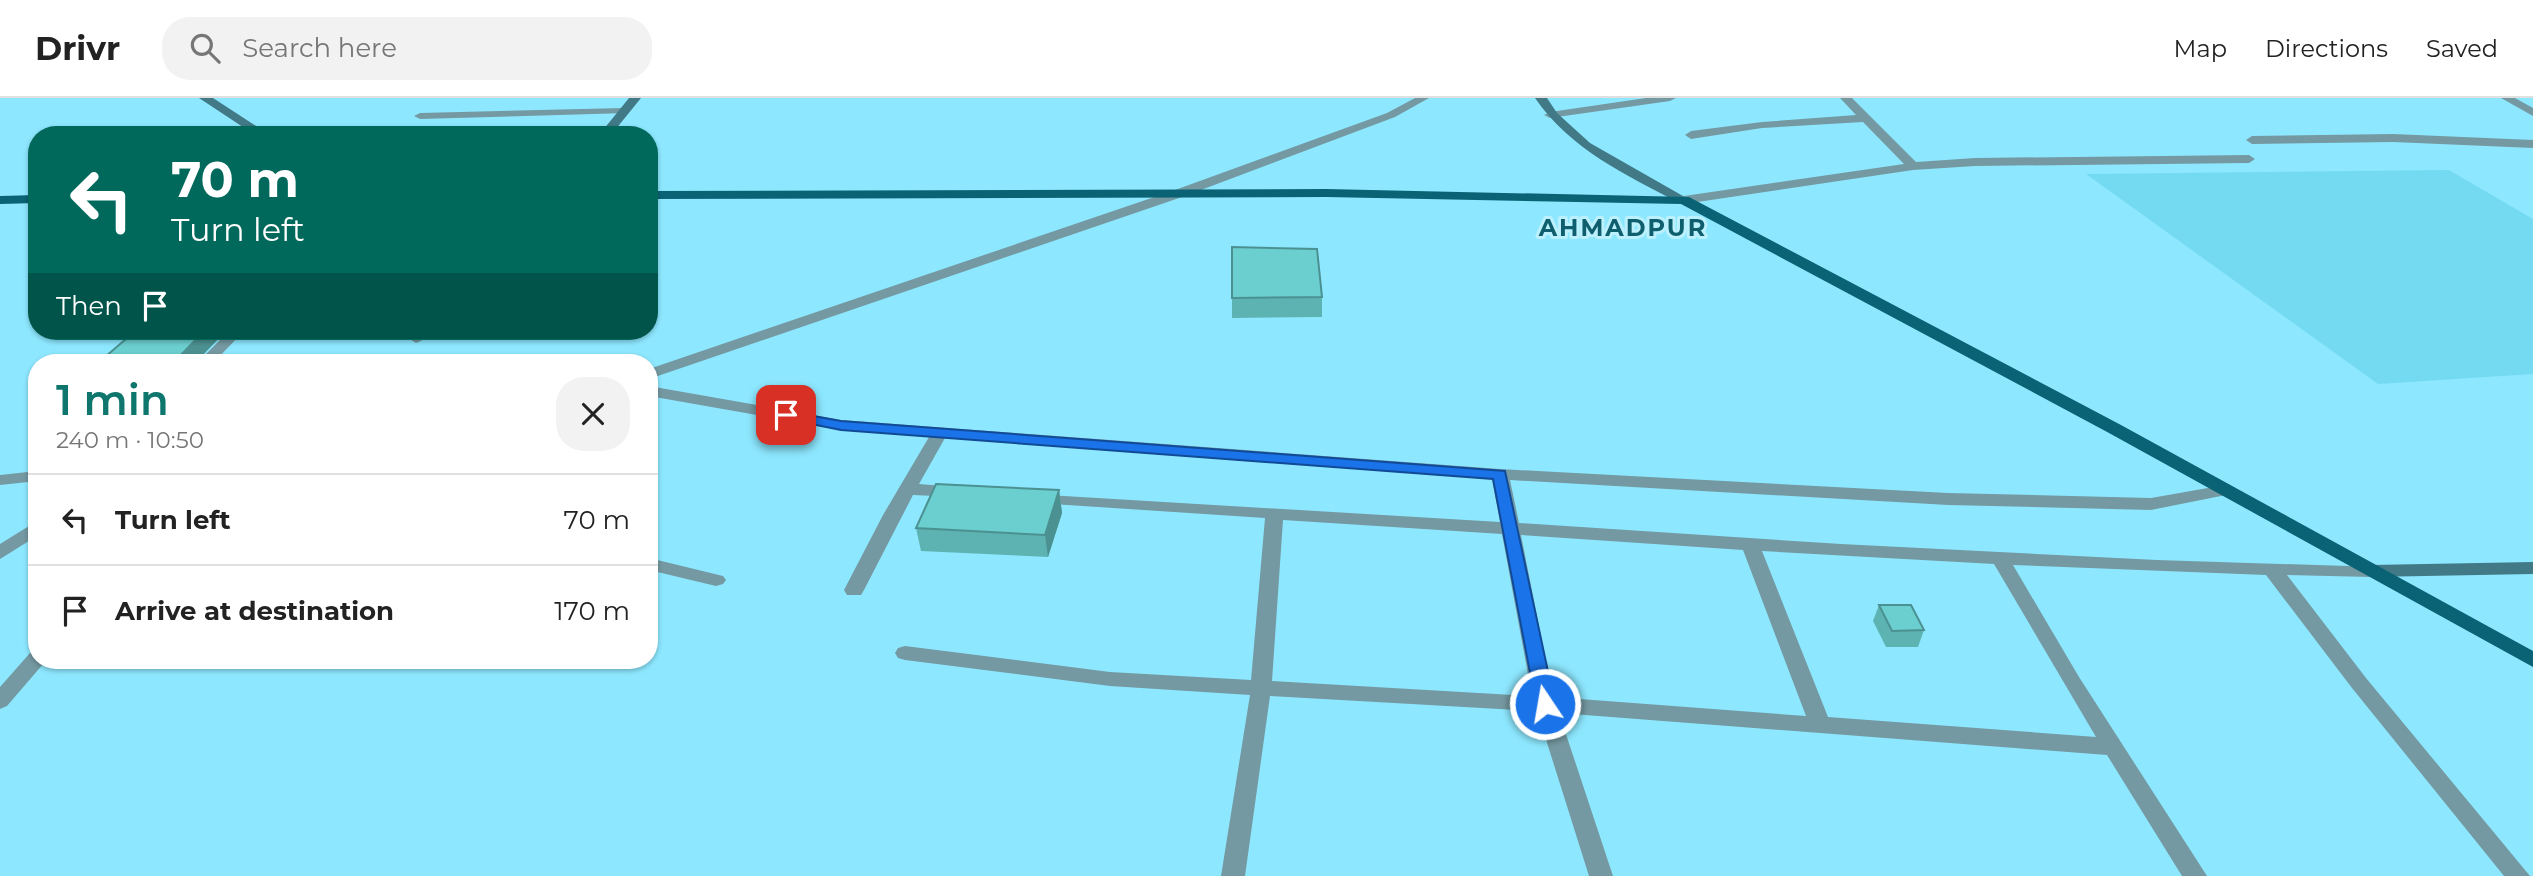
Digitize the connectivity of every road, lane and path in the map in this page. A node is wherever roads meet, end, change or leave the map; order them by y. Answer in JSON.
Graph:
{"nodes":[{"id":1,"x":205,"y":98,"type":"edge"},
{"id":2,"x":635,"y":98,"type":"edge"},
{"id":3,"x":1423,"y":98,"type":"edge"},
{"id":4,"x":1541,"y":98,"type":"edge"},
{"id":5,"x":1671,"y":98,"type":"edge"},
{"id":6,"x":1846,"y":98,"type":"edge"},
{"id":7,"x":2507,"y":98,"type":"edge"},
{"id":8,"x":624,"y":111,"type":"junction"},
{"id":9,"x":2533,"y":113,"type":"edge"},
{"id":10,"x":1550,"y":115,"type":"junction"},
{"id":11,"x":420,"y":116,"type":"dead end"},
{"id":12,"x":1865,"y":117,"type":"junction"},
{"id":13,"x":250,"y":126,"type":"edge"},
{"id":14,"x":612,"y":126,"type":"edge"},
{"id":15,"x":1691,"y":135,"type":"dead end"},
{"id":16,"x":2252,"y":139,"type":"dead end"},
{"id":17,"x":2533,"y":144,"type":"edge"},
{"id":18,"x":2249,"y":159,"type":"dead end"},
{"id":19,"x":1913,"y":166,"type":"junction"},
{"id":20,"x":1180,"y":193,"type":"junction"},
{"id":21,"x":658,"y":195,"type":"edge"},
{"id":22,"x":28,"y":199,"type":"edge"},
{"id":23,"x":0,"y":200,"type":"edge"},
{"id":24,"x":1684,"y":200,"type":"junction"},
{"id":25,"x":228,"y":340,"type":"edge"},
{"id":26,"x":214,"y":354,"type":"edge"},
{"id":27,"x":658,"y":371,"type":"edge"},
{"id":28,"x":658,"y":393,"type":"edge"},
{"id":29,"x":940,"y":432,"type":"junction"},
{"id":30,"x":1500,"y":474,"type":"junction"},
{"id":31,"x":28,"y":477,"type":"edge"},
{"id":32,"x":0,"y":480,"type":"edge"},
{"id":33,"x":910,"y":489,"type":"junction"},
{"id":34,"x":2225,"y":490,"type":"junction"},
{"id":35,"x":977,"y":494,"type":"edge"},
{"id":36,"x":1018,"y":496,"type":"edge"},
{"id":37,"x":1274,"y":516,"type":"junction"},
{"id":38,"x":1509,"y":526,"type":"junction"},
{"id":39,"x":28,"y":533,"type":"edge"},
{"id":40,"x":1750,"y":544,"type":"junction"},
{"id":41,"x":0,"y":553,"type":"edge"},
{"id":42,"x":2000,"y":558,"type":"junction"},
{"id":43,"x":658,"y":566,"type":"edge"},
{"id":44,"x":2272,"y":568,"type":"junction"},
{"id":45,"x":2533,"y":568,"type":"edge"},
{"id":46,"x":2371,"y":571,"type":"junction"},
{"id":47,"x":716,"y":580,"type":"dead end"},
{"id":48,"x":855,"y":590,"type":"dead end"},
{"id":49,"x":905,"y":653,"type":"dead end"},
{"id":50,"x":2533,"y":660,"type":"edge"},
{"id":51,"x":28,"y":668,"type":"edge"},
{"id":52,"x":1261,"y":688,"type":"junction"},
{"id":53,"x":0,"y":701,"type":"edge"},
{"id":54,"x":1545,"y":704,"type":"junction"},
{"id":55,"x":1820,"y":725,"type":"junction"},
{"id":56,"x":2113,"y":747,"type":"junction"},
{"id":57,"x":1233,"y":876,"type":"edge"},
{"id":58,"x":1601,"y":876,"type":"edge"},
{"id":59,"x":2195,"y":876,"type":"edge"},
{"id":60,"x":2518,"y":876,"type":"edge"}],
"edges":[{"from":1,"to":13,"type":"main road"},
{"from":2,"to":8,"type":"main road"},
{"from":3,"to":20,"type":"street"},
{"from":4,"to":10,"type":"main road"},
{"from":5,"to":10,"type":"street"},
{"from":6,"to":12,"type":"street"},
{"from":7,"to":9,"type":"street"},
{"from":8,"to":11,"type":"street"},
{"from":8,"to":14,"type":"main road"},
{"from":10,"to":24,"type":"main road"},
{"from":12,"to":15,"type":"street"},
{"from":12,"to":19,"type":"street"},
{"from":16,"to":17,"type":"street"},
{"from":18,"to":19,"type":"street"},
{"from":19,"to":24,"type":"street"},
{"from":20,"to":21,"type":"main road"},
{"from":20,"to":24,"type":"main road"},
{"from":20,"to":27,"type":"street"},
{"from":22,"to":23,"type":"main road"},
{"from":24,"to":34,"type":"main road"},
{"from":25,"to":26,"type":"street"},
{"from":28,"to":29,"type":"street"},
{"from":29,"to":30,"type":"street"},
{"from":29,"to":33,"type":"street"},
{"from":30,"to":34,"type":"street"},
{"from":30,"to":38,"type":"street"},
{"from":31,"to":32,"type":"street"},
{"from":33,"to":35,"type":"street"},
{"from":33,"to":48,"type":"street"},
{"from":34,"to":46,"type":"main road"},
{"from":36,"to":37,"type":"street"},
{"from":37,"to":38,"type":"street"},
{"from":37,"to":52,"type":"street"},
{"from":38,"to":40,"type":"street"},
{"from":38,"to":54,"type":"street"},
{"from":39,"to":41,"type":"street"},
{"from":40,"to":42,"type":"street"},
{"from":40,"to":55,"type":"street"},
{"from":42,"to":44,"type":"street"},
{"from":42,"to":56,"type":"street"},
{"from":43,"to":47,"type":"street"},
{"from":44,"to":46,"type":"street"},
{"from":44,"to":60,"type":"street"},
{"from":45,"to":46,"type":"main road"},
{"from":46,"to":50,"type":"main road"},
{"from":49,"to":52,"type":"street"},
{"from":51,"to":53,"type":"street"},
{"from":52,"to":54,"type":"street"},
{"from":52,"to":57,"type":"street"},
{"from":54,"to":55,"type":"street"},
{"from":54,"to":58,"type":"street"},
{"from":55,"to":56,"type":"street"},
{"from":56,"to":59,"type":"street"}]}
